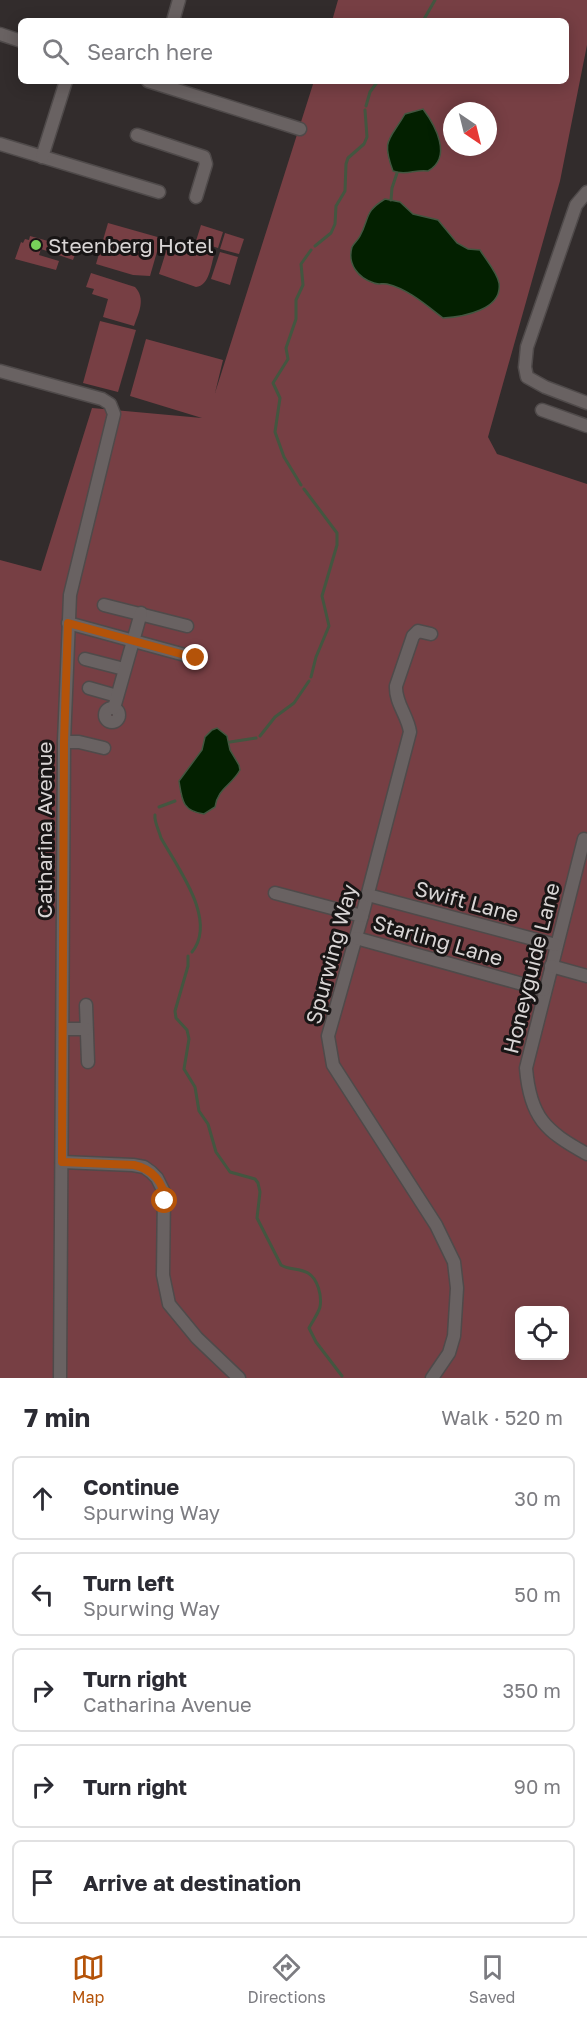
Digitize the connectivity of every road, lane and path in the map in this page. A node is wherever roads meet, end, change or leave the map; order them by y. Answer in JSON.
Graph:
{"nodes":[{"id":1,"x":179,"y":0,"type":"edge"},
{"id":2,"x":174,"y":18,"type":"edge"},
{"id":3,"x":0,"y":34,"type":"edge"},
{"id":4,"x":18,"y":40,"type":"edge"},
{"id":5,"x":65,"y":84,"type":"edge"},
{"id":6,"x":158,"y":84,"type":"edge"},
{"id":7,"x":300,"y":129,"type":"dead end"},
{"id":8,"x":137,"y":135,"type":"dead end"},
{"id":9,"x":0,"y":144,"type":"edge"},
{"id":10,"x":42,"y":157,"type":"junction"},
{"id":11,"x":159,"y":192,"type":"dead end"},
{"id":12,"x":587,"y":192,"type":"edge"},
{"id":13,"x":196,"y":197,"type":"dead end"},
{"id":14,"x":0,"y":371,"type":"edge"},
{"id":15,"x":587,"y":403,"type":"edge"},
{"id":16,"x":542,"y":410,"type":"dead end"},
{"id":17,"x":587,"y":426,"type":"edge"},
{"id":18,"x":104,"y":604,"type":"dead end"},
{"id":19,"x":141,"y":613,"type":"junction"},
{"id":20,"x":68,"y":623,"type":"junction"},
{"id":21,"x":187,"y":626,"type":"dead end"},
{"id":22,"x":430,"y":634,"type":"dead end"},
{"id":23,"x":132,"y":640,"type":"junction"},
{"id":24,"x":196,"y":658,"type":"dead end"},
{"id":25,"x":85,"y":659,"type":"dead end"},
{"id":26,"x":124,"y":669,"type":"junction"},
{"id":27,"x":89,"y":688,"type":"dead end"},
{"id":28,"x":64,"y":742,"type":"junction"},
{"id":29,"x":104,"y":748,"type":"dead end"},
{"id":30,"x":584,"y":839,"type":"dead end"},
{"id":31,"x":275,"y":893,"type":"dead end"},
{"id":32,"x":368,"y":895,"type":"junction"},
{"id":33,"x":362,"y":916,"type":"junction"},
{"id":34,"x":356,"y":938,"type":"junction"},
{"id":35,"x":556,"y":945,"type":"junction"},
{"id":36,"x":551,"y":966,"type":"junction"},
{"id":37,"x":587,"y":976,"type":"edge"},
{"id":38,"x":544,"y":990,"type":"junction"},
{"id":39,"x":86,"y":1005,"type":"dead end"},
{"id":40,"x":63,"y":1029,"type":"junction"},
{"id":41,"x":86,"y":1029,"type":"junction"},
{"id":42,"x":88,"y":1062,"type":"dead end"},
{"id":43,"x":587,"y":1154,"type":"edge"},
{"id":44,"x":62,"y":1162,"type":"junction"},
{"id":45,"x":60,"y":1378,"type":"edge"},
{"id":46,"x":239,"y":1378,"type":"edge"},
{"id":47,"x":432,"y":1378,"type":"edge"}],
"edges":[{"from":1,"to":2,"type":"street"},
{"from":3,"to":4,"type":"street"},
{"from":5,"to":10,"type":"street"},
{"from":6,"to":7,"type":"street"},
{"from":8,"to":13,"type":"street"},
{"from":9,"to":10,"type":"street"},
{"from":10,"to":11,"type":"street"},
{"from":12,"to":15,"type":"street"},
{"from":14,"to":20,"type":"street","name":"Catharina Avenue"},
{"from":16,"to":17,"type":"street"},
{"from":18,"to":19,"type":"street"},
{"from":19,"to":21,"type":"street"},
{"from":19,"to":23,"type":"street"},
{"from":20,"to":23,"type":"street"},
{"from":20,"to":28,"type":"street","name":"Catharina Avenue"},
{"from":22,"to":32,"type":"street","name":"Spurwing Way"},
{"from":23,"to":24,"type":"street"},
{"from":23,"to":26,"type":"street"},
{"from":25,"to":26,"type":"street"},
{"from":26,"to":27,"type":"street"},
{"from":28,"to":29,"type":"street"},
{"from":28,"to":40,"type":"street","name":"Catharina Avenue"},
{"from":30,"to":35,"type":"street","name":"Honeyguide Lane"},
{"from":31,"to":33,"type":"street"},
{"from":32,"to":33,"type":"street","name":"Spurwing Way"},
{"from":32,"to":35,"type":"street","name":"Swift Lane"},
{"from":33,"to":34,"type":"street","name":"Spurwing Way"},
{"from":34,"to":38,"type":"street","name":"Starling Lane"},
{"from":34,"to":47,"type":"street","name":"Spurwing Way"},
{"from":35,"to":36,"type":"street","name":"Honeyguide Lane"},
{"from":36,"to":37,"type":"street"},
{"from":36,"to":38,"type":"street","name":"Honeyguide Lane"},
{"from":38,"to":43,"type":"street","name":"Honeyguide Lane"},
{"from":39,"to":41,"type":"street"},
{"from":40,"to":41,"type":"street"},
{"from":40,"to":44,"type":"street","name":"Catharina Avenue"},
{"from":41,"to":42,"type":"street"},
{"from":44,"to":45,"type":"street","name":"Catharina Avenue"},
{"from":44,"to":46,"type":"street"}]}
